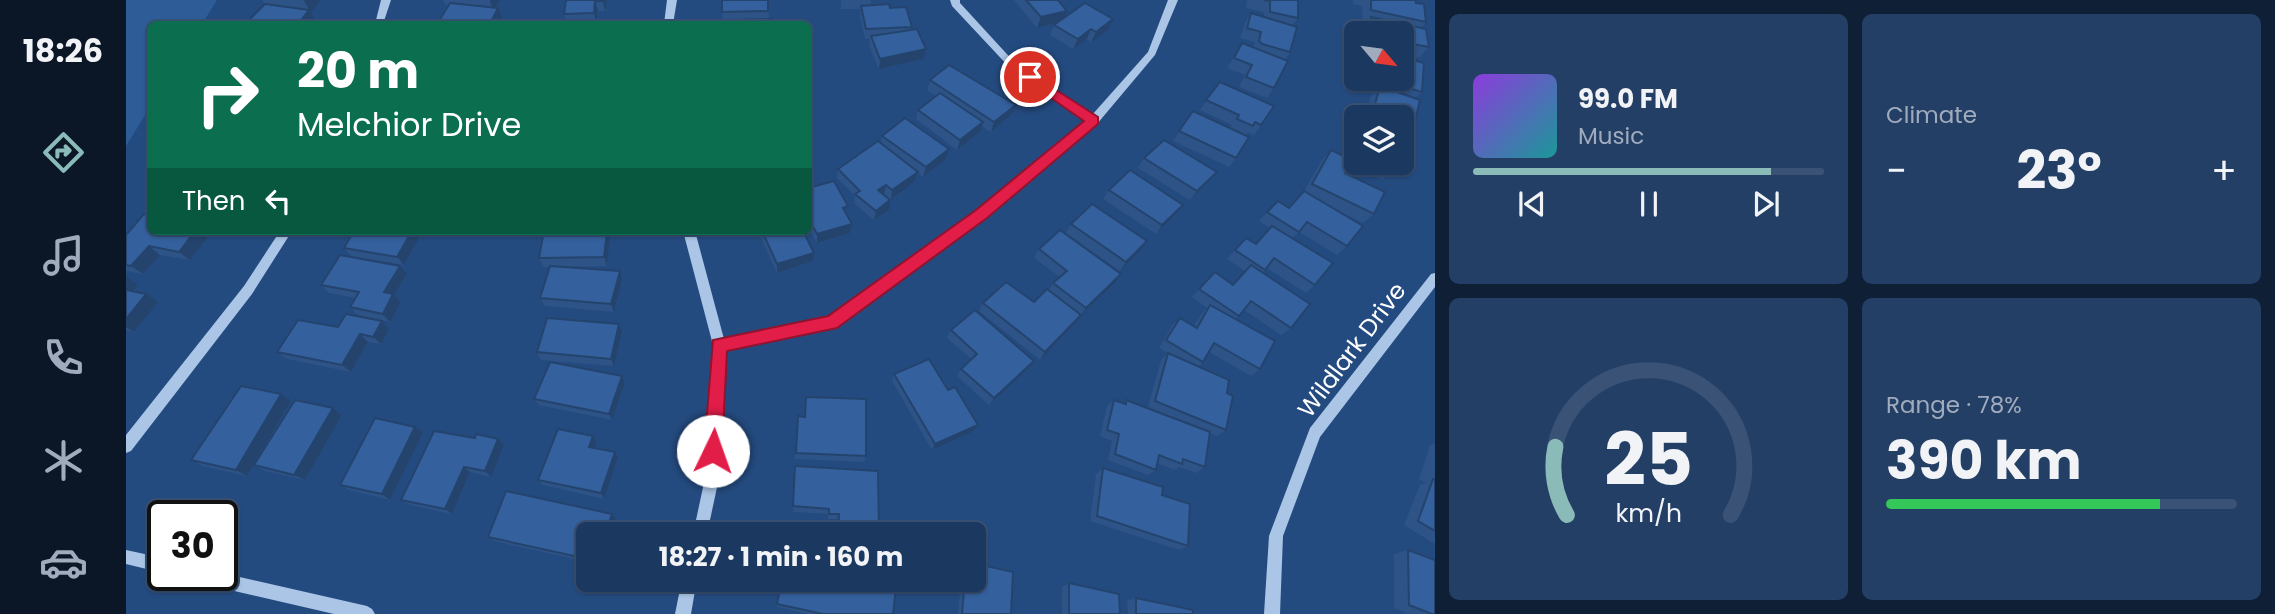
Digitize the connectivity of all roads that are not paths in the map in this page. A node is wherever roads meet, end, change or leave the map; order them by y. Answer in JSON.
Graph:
{"nodes":[{"id":1,"x":386,"y":0,"type":"edge"},
{"id":2,"x":671,"y":0,"type":"edge"},
{"id":3,"x":955,"y":0,"type":"edge"},
{"id":4,"x":1172,"y":0,"type":"edge"},
{"id":5,"x":380,"y":21,"type":"edge"},
{"id":6,"x":669,"y":21,"type":"edge"},
{"id":7,"x":1093,"y":121,"type":"junction"},
{"id":8,"x":283,"y":235,"type":"edge"},
{"id":9,"x":690,"y":235,"type":"edge"},
{"id":10,"x":1435,"y":278,"type":"edge"},
{"id":11,"x":719,"y":345,"type":"junction"},
{"id":12,"x":126,"y":446,"type":"edge"},
{"id":13,"x":703,"y":522,"type":"edge"},
{"id":14,"x":126,"y":557,"type":"edge"},
{"id":15,"x":147,"y":562,"type":"edge"},
{"id":16,"x":238,"y":584,"type":"edge"},
{"id":17,"x":687,"y":592,"type":"edge"},
{"id":18,"x":367,"y":614,"type":"edge"},
{"id":19,"x":683,"y":614,"type":"edge"},
{"id":20,"x":1272,"y":614,"type":"edge"}],
"edges":[{"from":1,"to":5,"type":"street"},
{"from":2,"to":6,"type":"street"},
{"from":3,"to":7,"type":"street"},
{"from":4,"to":7,"type":"street"},
{"from":7,"to":11,"type":"street"},
{"from":8,"to":12,"type":"street"},
{"from":9,"to":11,"type":"street"},
{"from":10,"to":20,"type":"street","name":"Wildlark Drive"},
{"from":11,"to":13,"type":"street"},
{"from":14,"to":15,"type":"street"},
{"from":16,"to":18,"type":"street"},
{"from":17,"to":19,"type":"street"}]}
